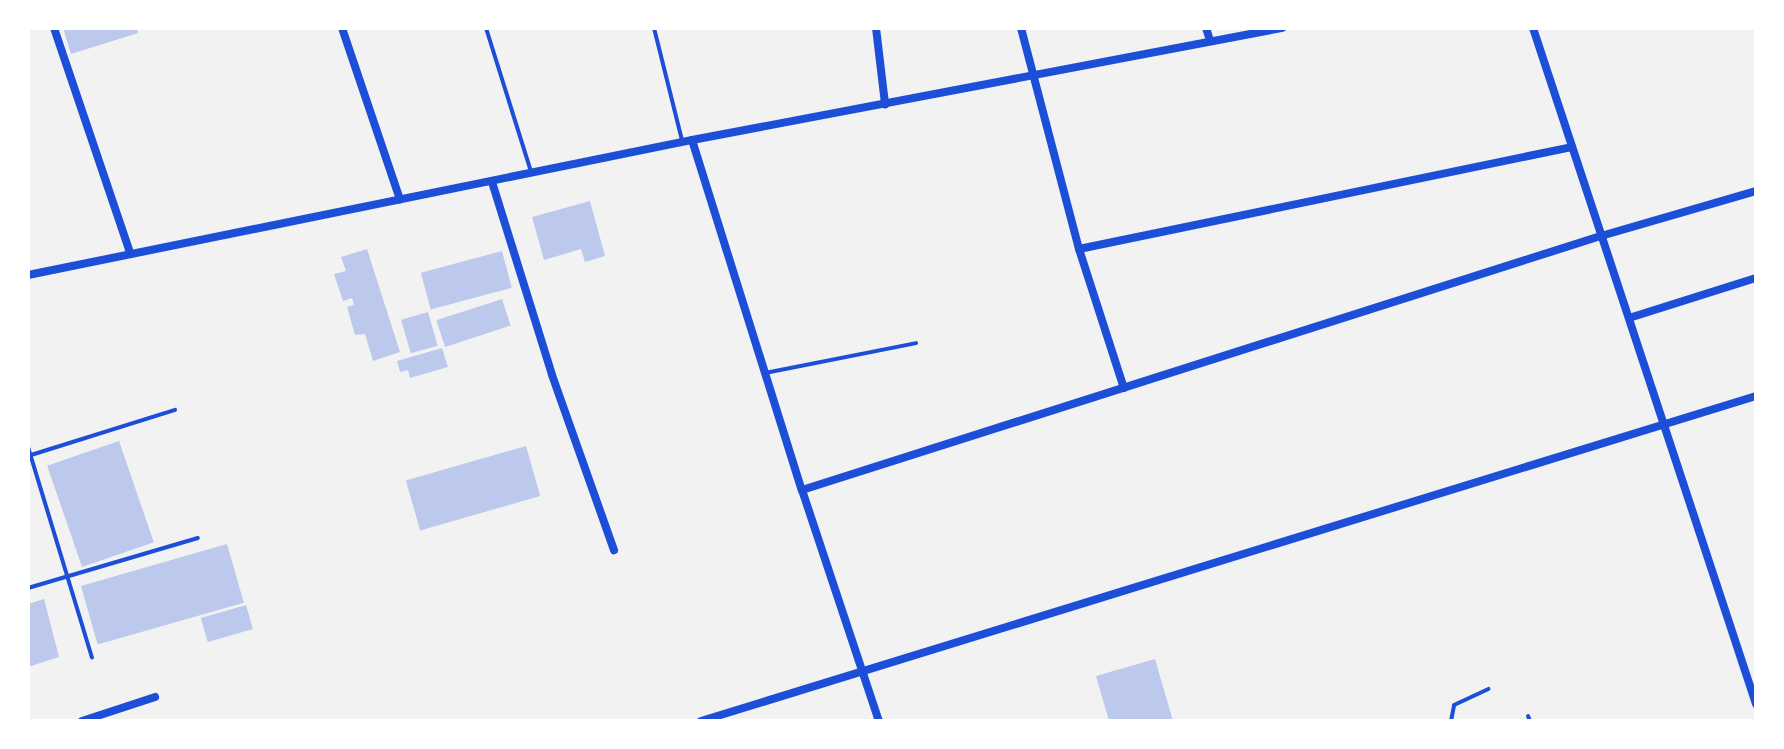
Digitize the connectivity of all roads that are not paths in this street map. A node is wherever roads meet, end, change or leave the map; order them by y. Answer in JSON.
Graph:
{"nodes":[{"id":1,"x":54,"y":28,"type":"edge"},
{"id":2,"x":342,"y":28,"type":"edge"},
{"id":3,"x":486,"y":28,"type":"edge"},
{"id":4,"x":654,"y":28,"type":"edge"},
{"id":5,"x":876,"y":28,"type":"edge"},
{"id":6,"x":1021,"y":28,"type":"edge"},
{"id":7,"x":1206,"y":28,"type":"edge"},
{"id":8,"x":1282,"y":28,"type":"edge"},
{"id":9,"x":1533,"y":28,"type":"edge"},
{"id":10,"x":1210,"y":40,"type":"junction"},
{"id":11,"x":1032,"y":76,"type":"junction"},
{"id":12,"x":885,"y":104,"type":"junction"},
{"id":13,"x":688,"y":142,"type":"junction"},
{"id":14,"x":1572,"y":147,"type":"junction"},
{"id":15,"x":532,"y":174,"type":"junction"},
{"id":16,"x":492,"y":182,"type":"junction"},
{"id":17,"x":1756,"y":191,"type":"edge"},
{"id":18,"x":400,"y":199,"type":"junction"},
{"id":19,"x":1601,"y":236,"type":"junction"},
{"id":20,"x":1079,"y":249,"type":"junction"},
{"id":21,"x":130,"y":252,"type":"junction"},
{"id":22,"x":28,"y":275,"type":"edge"},
{"id":23,"x":1756,"y":278,"type":"edge"},
{"id":24,"x":1629,"y":318,"type":"junction"},
{"id":25,"x":916,"y":343,"type":"dead end"},
{"id":26,"x":765,"y":373,"type":"junction"},
{"id":27,"x":1124,"y":388,"type":"junction"},
{"id":28,"x":1756,"y":396,"type":"edge"},
{"id":29,"x":175,"y":410,"type":"dead end"},
{"id":30,"x":1663,"y":425,"type":"junction"},
{"id":31,"x":28,"y":447,"type":"edge"},
{"id":32,"x":31,"y":455,"type":"junction"},
{"id":33,"x":802,"y":490,"type":"junction"},
{"id":34,"x":198,"y":538,"type":"dead end"},
{"id":35,"x":614,"y":550,"type":"dead end"},
{"id":36,"x":67,"y":576,"type":"junction"},
{"id":37,"x":28,"y":588,"type":"edge"},
{"id":38,"x":92,"y":658,"type":"dead end"},
{"id":39,"x":863,"y":671,"type":"junction"},
{"id":40,"x":1488,"y":689,"type":"dead end"},
{"id":41,"x":155,"y":697,"type":"dead end"},
{"id":42,"x":1756,"y":704,"type":"edge"},
{"id":43,"x":82,"y":721,"type":"edge"},
{"id":44,"x":701,"y":721,"type":"edge"},
{"id":45,"x":879,"y":721,"type":"edge"},
{"id":46,"x":1451,"y":721,"type":"edge"}],
"edges":[{"from":1,"to":21,"type":"street"},
{"from":2,"to":18,"type":"street"},
{"from":3,"to":15,"type":"lane"},
{"from":4,"to":13,"type":"lane"},
{"from":5,"to":12,"type":"street"},
{"from":6,"to":11,"type":"street"},
{"from":7,"to":10,"type":"street"},
{"from":8,"to":10,"type":"street"},
{"from":9,"to":14,"type":"street"},
{"from":10,"to":11,"type":"street"},
{"from":11,"to":12,"type":"street"},
{"from":11,"to":20,"type":"street"},
{"from":12,"to":13,"type":"street"},
{"from":13,"to":15,"type":"street"},
{"from":13,"to":26,"type":"street"},
{"from":14,"to":19,"type":"street"},
{"from":14,"to":20,"type":"street"},
{"from":15,"to":16,"type":"street"},
{"from":16,"to":18,"type":"street"},
{"from":16,"to":35,"type":"street"},
{"from":17,"to":19,"type":"street"},
{"from":18,"to":21,"type":"street"},
{"from":19,"to":24,"type":"street"},
{"from":19,"to":27,"type":"street"},
{"from":20,"to":27,"type":"street"},
{"from":21,"to":22,"type":"street"},
{"from":23,"to":24,"type":"street"},
{"from":24,"to":30,"type":"street"},
{"from":25,"to":26,"type":"lane"},
{"from":26,"to":33,"type":"street"},
{"from":27,"to":33,"type":"street"},
{"from":28,"to":30,"type":"street"},
{"from":29,"to":32,"type":"lane"},
{"from":30,"to":39,"type":"street"},
{"from":30,"to":42,"type":"street"},
{"from":31,"to":32,"type":"lane"},
{"from":32,"to":36,"type":"lane"},
{"from":33,"to":39,"type":"street"},
{"from":34,"to":36,"type":"lane"},
{"from":36,"to":37,"type":"lane"},
{"from":36,"to":38,"type":"lane"},
{"from":39,"to":44,"type":"street"},
{"from":39,"to":45,"type":"street"},
{"from":40,"to":46,"type":"lane"},
{"from":41,"to":43,"type":"street"}]}
